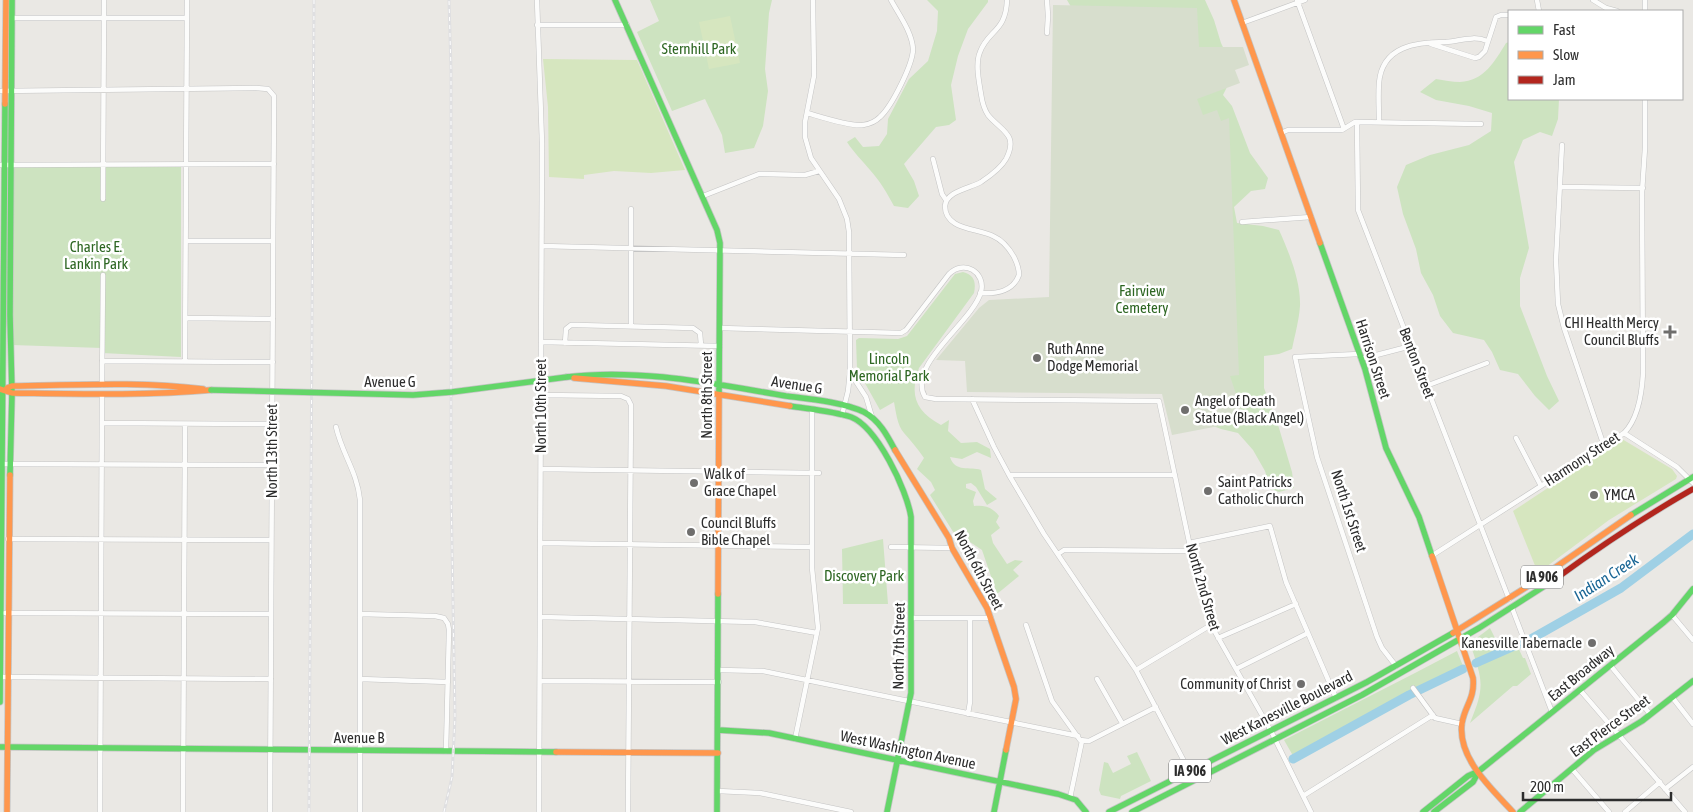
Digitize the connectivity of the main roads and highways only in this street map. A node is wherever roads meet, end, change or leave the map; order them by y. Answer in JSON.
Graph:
{"nodes":[{"id":1,"x":6,"y":0,"type":"edge"},
{"id":2,"x":12,"y":0,"type":"edge"},
{"id":3,"x":615,"y":0,"type":"edge"},
{"id":4,"x":1234,"y":0,"type":"edge"},
{"id":5,"x":6,"y":18,"type":"edge"},
{"id":6,"x":5,"y":91,"type":"edge"},
{"id":7,"x":5,"y":165,"type":"edge"},
{"id":8,"x":5,"y":240,"type":"edge"},
{"id":9,"x":5,"y":315,"type":"edge"},
{"id":10,"x":567,"y":377,"type":"junction"},
{"id":11,"x":719,"y":385,"type":"junction"},
{"id":12,"x":2,"y":389,"type":"edge"},
{"id":13,"x":12,"y":389,"type":"junction"},
{"id":14,"x":211,"y":390,"type":"junction"},
{"id":15,"x":719,"y":394,"type":"junction"},
{"id":16,"x":844,"y":406,"type":"joint"},
{"id":17,"x":842,"y":414,"type":"joint"},
{"id":18,"x":1,"y":464,"type":"edge"},
{"id":19,"x":1692,"y":480,"type":"edge"},
{"id":20,"x":1693,"y":489,"type":"edge"},
{"id":21,"x":4,"y":539,"type":"edge"},
{"id":22,"x":1693,"y":589,"type":"edge"},
{"id":23,"x":3,"y":613,"type":"edge"},
{"id":24,"x":1458,"y":630,"type":"junction"},
{"id":25,"x":1461,"y":638,"type":"junction"},
{"id":26,"x":3,"y":677,"type":"edge"},
{"id":27,"x":1693,"y":681,"type":"edge"},
{"id":28,"x":0,"y":702,"type":"edge"},
{"id":29,"x":718,"y":730,"type":"junction"},
{"id":30,"x":0,"y":747,"type":"edge"},
{"id":31,"x":8,"y":747,"type":"junction"},
{"id":32,"x":718,"y":753,"type":"junction"},
{"id":33,"x":897,"y":760,"type":"junction"},
{"id":34,"x":1479,"y":771,"type":"junction"},
{"id":35,"x":1000,"y":782,"type":"junction"},
{"id":36,"x":7,"y":812,"type":"edge"},
{"id":37,"x":717,"y":812,"type":"edge"},
{"id":38,"x":887,"y":812,"type":"edge"},
{"id":39,"x":994,"y":812,"type":"edge"},
{"id":40,"x":1086,"y":812,"type":"edge"},
{"id":41,"x":1109,"y":812,"type":"edge"},
{"id":42,"x":1132,"y":812,"type":"edge"},
{"id":43,"x":1423,"y":812,"type":"edge"},
{"id":44,"x":1434,"y":812,"type":"edge"},
{"id":45,"x":1513,"y":812,"type":"edge"},
{"id":46,"x":1520,"y":812,"type":"edge"}],
"edges":[{"from":1,"to":5,"type":"main road"},
{"from":2,"to":5,"type":"main road"},
{"from":3,"to":11,"type":"main road","name":"North 8th Street"},
{"from":4,"to":24,"type":"main road","name":"Harrison Street"},
{"from":5,"to":6,"type":"main road"},
{"from":6,"to":7,"type":"main road"},
{"from":7,"to":8,"type":"main road"},
{"from":8,"to":9,"type":"main road"},
{"from":9,"to":12,"type":"main road"},
{"from":9,"to":13,"type":"main road"},
{"from":10,"to":11,"type":"main road","name":"Avenue G"},
{"from":10,"to":14,"type":"main road","name":"Avenue G","bridge":true},
{"from":10,"to":15,"type":"main road","name":"Avenue G"},
{"from":11,"to":15,"type":"main road","name":"North 8th Street"},
{"from":11,"to":16,"type":"main road","name":"Avenue G"},
{"from":12,"to":13,"type":"main road","name":"Avenue G"},
{"from":12,"to":18,"type":"main road"},
{"from":13,"to":14,"type":"main road","name":"Avenue G"},
{"from":13,"to":14,"type":"main road","name":"Avenue G"},
{"from":13,"to":21,"type":"main road"},
{"from":15,"to":17,"type":"main road","name":"Avenue G"},
{"from":15,"to":29,"type":"main road","name":"North 8th Street"},
{"from":16,"to":35,"type":"main road","name":"North 6th Street"},
{"from":17,"to":33,"type":"main road","name":"North 7th Street"},
{"from":18,"to":21,"type":"main road"},
{"from":19,"to":24,"type":"main road","number":"IA 906"},
{"from":20,"to":25,"type":"main road","number":"IA 906"},
{"from":21,"to":23,"type":"main road"},
{"from":22,"to":34,"type":"main road","name":"East Broadway"},
{"from":23,"to":26,"type":"main road"},
{"from":24,"to":25,"type":"main road","name":"Harrison Street"},
{"from":24,"to":41,"type":"main road","name":"West Kanesville Boulevard","number":"IA 906"},
{"from":25,"to":34,"type":"main road","name":"Harrison Street"},
{"from":25,"to":42,"type":"main road","name":"West Kanesville Boulevard","number":"IA 906"},
{"from":26,"to":28,"type":"main road"},
{"from":26,"to":31,"type":"main road"},
{"from":27,"to":46,"type":"main road","name":"East Pierce Street"},
{"from":29,"to":32,"type":"main road","name":"North 8th Street"},
{"from":29,"to":33,"type":"main road","name":"West Washington Avenue"},
{"from":30,"to":31,"type":"main road","name":"Avenue B"},
{"from":31,"to":32,"type":"main road","name":"Avenue B"},
{"from":31,"to":36,"type":"main road"},
{"from":32,"to":37,"type":"main road","name":"North 8th Street"},
{"from":33,"to":35,"type":"main road","name":"West Washington Avenue"},
{"from":33,"to":38,"type":"main road","name":"North 7th Street"},
{"from":34,"to":43,"type":"main road"},
{"from":34,"to":44,"type":"main road"},
{"from":34,"to":45,"type":"main road"},
{"from":35,"to":39,"type":"main road","name":"North 6th Street"},
{"from":35,"to":40,"type":"main road","name":"West Washington Avenue"}]}
